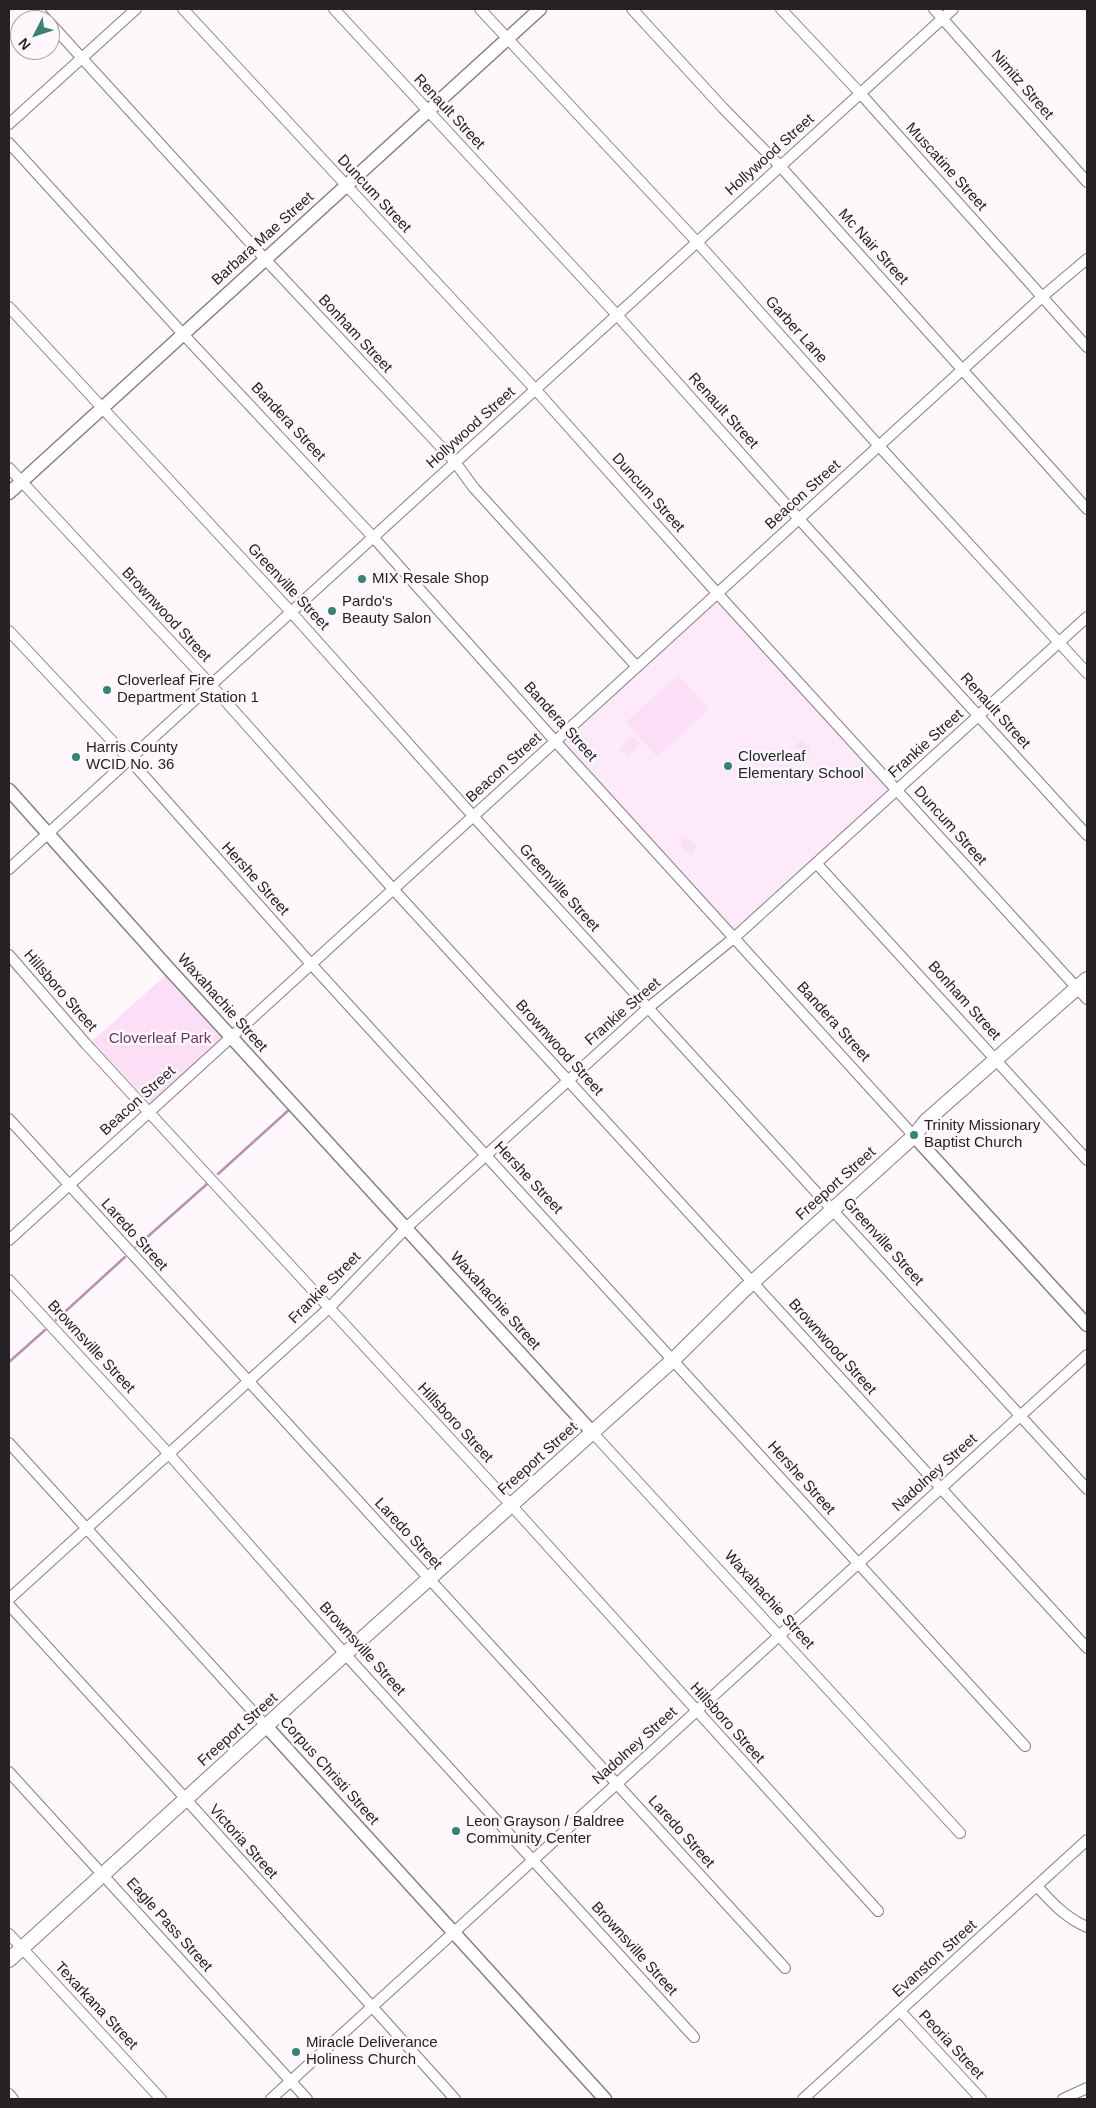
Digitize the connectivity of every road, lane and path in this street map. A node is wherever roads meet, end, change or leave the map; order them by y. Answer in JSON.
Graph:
{"nodes":[{"id":1,"x":136,"y":9,"type":"edge"},
{"id":2,"x":183,"y":9,"type":"edge"},
{"id":3,"x":334,"y":9,"type":"edge"},
{"id":4,"x":480,"y":9,"type":"edge"},
{"id":5,"x":540,"y":9,"type":"edge"},
{"id":6,"x":632,"y":9,"type":"edge"},
{"id":7,"x":781,"y":9,"type":"edge"},
{"id":8,"x":934,"y":9,"type":"edge"},
{"id":9,"x":953,"y":9,"type":"edge"},
{"id":10,"x":943,"y":18,"type":"junction"},
{"id":11,"x":60,"y":34,"type":"edge"},
{"id":12,"x":507,"y":38,"type":"junction"},
{"id":13,"x":82,"y":58,"type":"junction"},
{"id":14,"x":860,"y":93,"type":"junction"},
{"id":15,"x":427,"y":112,"type":"junction"},
{"id":16,"x":9,"y":124,"type":"edge"},
{"id":17,"x":9,"y":143,"type":"edge"},
{"id":18,"x":780,"y":166,"type":"junction"},
{"id":19,"x":1087,"y":182,"type":"edge"},
{"id":20,"x":345,"y":186,"type":"junction"},
{"id":21,"x":697,"y":242,"type":"junction"},
{"id":22,"x":265,"y":259,"type":"junction"},
{"id":23,"x":1087,"y":259,"type":"edge"},
{"id":24,"x":1042,"y":297,"type":"junction"},
{"id":25,"x":9,"y":307,"type":"edge"},
{"id":26,"x":617,"y":315,"type":"junction"},
{"id":27,"x":183,"y":334,"type":"junction"},
{"id":28,"x":1087,"y":346,"type":"edge"},
{"id":29,"x":962,"y":370,"type":"junction"},
{"id":30,"x":535,"y":389,"type":"junction"},
{"id":31,"x":101,"y":408,"type":"junction"},
{"id":32,"x":879,"y":446,"type":"junction"},
{"id":33,"x":455,"y":462,"type":"junction"},
{"id":34,"x":9,"y":468,"type":"edge"},
{"id":35,"x":21,"y":482,"type":"junction"},
{"id":36,"x":9,"y":493,"type":"edge"},
{"id":37,"x":1087,"y":510,"type":"edge"},
{"id":38,"x":799,"y":519,"type":"junction"},
{"id":39,"x":373,"y":537,"type":"junction"},
{"id":40,"x":717,"y":593,"type":"junction"},
{"id":41,"x":291,"y":612,"type":"junction"},
{"id":42,"x":1087,"y":617,"type":"edge"},
{"id":43,"x":9,"y":631,"type":"edge"},
{"id":44,"x":1060,"y":642,"type":"junction"},
{"id":45,"x":637,"y":667,"type":"junction"},
{"id":46,"x":1087,"y":673,"type":"edge"},
{"id":47,"x":211,"y":685,"type":"junction"},
{"id":48,"x":980,"y":716,"type":"junction"},
{"id":49,"x":555,"y":741,"type":"junction"},
{"id":50,"x":129,"y":759,"type":"junction"},
{"id":51,"x":9,"y":790,"type":"edge"},
{"id":52,"x":898,"y":790,"type":"junction"},
{"id":53,"x":473,"y":816,"type":"junction"},
{"id":54,"x":49,"y":832,"type":"junction"},
{"id":55,"x":1087,"y":835,"type":"edge"},
{"id":56,"x":817,"y":864,"type":"junction"},
{"id":57,"x":9,"y":869,"type":"edge"},
{"id":58,"x":393,"y":889,"type":"junction"},
{"id":59,"x":735,"y":937,"type":"junction"},
{"id":60,"x":9,"y":956,"type":"edge"},
{"id":61,"x":311,"y":964,"type":"junction"},
{"id":62,"x":1082,"y":983,"type":"edge"},
{"id":63,"x":1087,"y":999,"type":"edge"},
{"id":64,"x":648,"y":1008,"type":"junction"},
{"id":65,"x":231,"y":1037,"type":"junction"},
{"id":66,"x":997,"y":1060,"type":"junction"},
{"id":67,"x":568,"y":1080,"type":"junction"},
{"id":68,"x":149,"y":1112,"type":"junction"},
{"id":69,"x":9,"y":1119,"type":"edge"},
{"id":70,"x":914,"y":1136,"type":"junction"},
{"id":71,"x":486,"y":1155,"type":"junction"},
{"id":72,"x":1087,"y":1160,"type":"edge"},
{"id":73,"x":68,"y":1185,"type":"junction"},
{"id":74,"x":833,"y":1210,"type":"junction"},
{"id":75,"x":406,"y":1228,"type":"junction"},
{"id":76,"x":9,"y":1240,"type":"edge"},
{"id":77,"x":9,"y":1280,"type":"edge"},
{"id":78,"x":753,"y":1282,"type":"junction"},
{"id":79,"x":328,"y":1308,"type":"junction"},
{"id":80,"x":1087,"y":1325,"type":"edge"},
{"id":81,"x":1087,"y":1354,"type":"edge"},
{"id":82,"x":673,"y":1360,"type":"junction"},
{"id":83,"x":248,"y":1382,"type":"junction"},
{"id":84,"x":1020,"y":1416,"type":"junction"},
{"id":85,"x":592,"y":1432,"type":"junction"},
{"id":86,"x":9,"y":1443,"type":"edge"},
{"id":87,"x":168,"y":1453,"type":"junction"},
{"id":88,"x":941,"y":1488,"type":"junction"},
{"id":89,"x":1087,"y":1489,"type":"edge"},
{"id":90,"x":511,"y":1505,"type":"junction"},
{"id":91,"x":87,"y":1529,"type":"junction"},
{"id":92,"x":858,"y":1563,"type":"junction"},
{"id":93,"x":429,"y":1579,"type":"junction"},
{"id":94,"x":9,"y":1600,"type":"edge"},
{"id":95,"x":9,"y":1606,"type":"edge"},
{"id":96,"x":779,"y":1635,"type":"junction"},
{"id":97,"x":1087,"y":1648,"type":"edge"},
{"id":98,"x":345,"y":1654,"type":"junction"},
{"id":99,"x":696,"y":1711,"type":"junction"},
{"id":100,"x":266,"y":1726,"type":"junction"},
{"id":101,"x":1025,"y":1746,"type":"dead end"},
{"id":102,"x":9,"y":1772,"type":"edge"},
{"id":103,"x":616,"y":1784,"type":"junction"},
{"id":104,"x":185,"y":1800,"type":"junction"},
{"id":105,"x":960,"y":1833,"type":"dead end"},
{"id":106,"x":1087,"y":1840,"type":"edge"},
{"id":107,"x":533,"y":1860,"type":"junction"},
{"id":108,"x":102,"y":1875,"type":"junction"},
{"id":109,"x":1038,"y":1886,"type":"junction"},
{"id":110,"x":878,"y":1911,"type":"dead end"},
{"id":111,"x":1087,"y":1927,"type":"edge"},
{"id":112,"x":454,"y":1933,"type":"junction"},
{"id":113,"x":9,"y":1934,"type":"edge"},
{"id":114,"x":22,"y":1948,"type":"junction"},
{"id":115,"x":9,"y":1960,"type":"edge"},
{"id":116,"x":785,"y":1968,"type":"dead end"},
{"id":117,"x":371,"y":2007,"type":"junction"},
{"id":118,"x":900,"y":2011,"type":"junction"},
{"id":119,"x":694,"y":2037,"type":"dead end"},
{"id":120,"x":290,"y":2081,"type":"junction"},
{"id":121,"x":1087,"y":2088,"type":"edge"},
{"id":122,"x":9,"y":2094,"type":"edge"},
{"id":123,"x":13,"y":2099,"type":"edge"},
{"id":124,"x":161,"y":2099,"type":"edge"},
{"id":125,"x":271,"y":2099,"type":"edge"},
{"id":126,"x":307,"y":2099,"type":"edge"},
{"id":127,"x":455,"y":2099,"type":"edge"},
{"id":128,"x":605,"y":2099,"type":"edge"},
{"id":129,"x":803,"y":2099,"type":"edge"},
{"id":130,"x":981,"y":2099,"type":"edge"},
{"id":131,"x":1063,"y":2099,"type":"edge"}],
"edges":[{"from":1,"to":13,"type":"street"},
{"from":2,"to":20,"type":"street","name":"Duncum Street"},
{"from":3,"to":15,"type":"street","name":"Renault Street"},
{"from":4,"to":12,"type":"street","name":"Garber Lane"},
{"from":5,"to":12,"type":"street","name":"Barbara Mae Street"},
{"from":6,"to":18,"type":"street","name":"Mc Nair Street"},
{"from":7,"to":14,"type":"street","name":"Muscatine Street"},
{"from":8,"to":10,"type":"street","name":"Nimitz Street"},
{"from":9,"to":10,"type":"street","name":"Hollywood Street"},
{"from":10,"to":14,"type":"street","name":"Hollywood Street"},
{"from":10,"to":19,"type":"street","name":"Nimitz Street"},
{"from":11,"to":13,"type":"street","name":"Bonham Street"},
{"from":12,"to":15,"type":"street","name":"Barbara Mae Street"},
{"from":12,"to":21,"type":"street","name":"Garber Lane"},
{"from":13,"to":16,"type":"street"},
{"from":13,"to":22,"type":"street","name":"Bonham Street"},
{"from":14,"to":18,"type":"street","name":"Hollywood Street"},
{"from":14,"to":24,"type":"street","name":"Muscatine Street"},
{"from":15,"to":20,"type":"street","name":"Barbara Mae Street"},
{"from":15,"to":26,"type":"street","name":"Renault Street"},
{"from":17,"to":27,"type":"street","name":"Bandera Street"},
{"from":18,"to":21,"type":"street","name":"Hollywood Street"},
{"from":18,"to":29,"type":"street","name":"Mc Nair Street"},
{"from":20,"to":22,"type":"street","name":"Barbara Mae Street"},
{"from":20,"to":30,"type":"street","name":"Duncum Street"},
{"from":21,"to":26,"type":"street","name":"Hollywood Street"},
{"from":21,"to":32,"type":"street","name":"Garber Lane"},
{"from":22,"to":27,"type":"street","name":"Barbara Mae Street"},
{"from":22,"to":33,"type":"street","name":"Bonham Street"},
{"from":23,"to":24,"type":"street","name":"Beacon Street"},
{"from":24,"to":28,"type":"street","name":"Muscatine Street"},
{"from":24,"to":29,"type":"street","name":"Beacon Street"},
{"from":25,"to":31,"type":"street","name":"Greenville Street"},
{"from":26,"to":30,"type":"street","name":"Hollywood Street"},
{"from":26,"to":38,"type":"street","name":"Renault Street"},
{"from":27,"to":31,"type":"street","name":"Barbara Mae Street"},
{"from":27,"to":39,"type":"street","name":"Bandera Street"},
{"from":29,"to":32,"type":"street","name":"Beacon Street"},
{"from":29,"to":37,"type":"street","name":"Mc Nair Street"},
{"from":30,"to":33,"type":"street","name":"Hollywood Street"},
{"from":30,"to":40,"type":"street","name":"Duncum Street"},
{"from":31,"to":35,"type":"street","name":"Barbara Mae Street"},
{"from":31,"to":41,"type":"street","name":"Greenville Street"},
{"from":32,"to":38,"type":"street","name":"Beacon Street"},
{"from":32,"to":44,"type":"street","name":"Garber Lane"},
{"from":33,"to":39,"type":"street","name":"Hollywood Street"},
{"from":33,"to":45,"type":"street","name":"Bonham Street"},
{"from":34,"to":35,"type":"street","name":"Brownwood Street"},
{"from":35,"to":36,"type":"street","name":"Barbara Mae Street"},
{"from":35,"to":47,"type":"street","name":"Brownwood Street"},
{"from":38,"to":40,"type":"street","name":"Beacon Street"},
{"from":38,"to":48,"type":"street","name":"Renault Street"},
{"from":39,"to":41,"type":"street","name":"Hollywood Street"},
{"from":39,"to":49,"type":"street","name":"Bandera Street"},
{"from":40,"to":45,"type":"street","name":"Beacon Street"},
{"from":40,"to":52,"type":"street","name":"Duncum Street"},
{"from":41,"to":47,"type":"street","name":"Hollywood Street"},
{"from":41,"to":53,"type":"street","name":"Greenville Street"},
{"from":42,"to":44,"type":"street","name":"Frankie Street"},
{"from":43,"to":50,"type":"street","name":"Hershe Street"},
{"from":44,"to":46,"type":"street","name":"Garber Lane"},
{"from":44,"to":48,"type":"street","name":"Frankie Street"},
{"from":45,"to":49,"type":"street","name":"Beacon Street"},
{"from":47,"to":50,"type":"street","name":"Hollywood Street"},
{"from":47,"to":58,"type":"street","name":"Brownwood Street"},
{"from":48,"to":52,"type":"street","name":"Frankie Street"},
{"from":48,"to":55,"type":"street","name":"Renault Street"},
{"from":49,"to":53,"type":"street","name":"Beacon Street"},
{"from":49,"to":59,"type":"street","name":"Bandera Street"},
{"from":50,"to":54,"type":"street","name":"Hollywood Street"},
{"from":50,"to":61,"type":"street","name":"Hershe Street"},
{"from":51,"to":54,"type":"street","name":"Waxahachie Street"},
{"from":52,"to":56,"type":"street","name":"Frankie Street"},
{"from":52,"to":62,"type":"street","name":"Duncum Street"},
{"from":53,"to":58,"type":"street","name":"Beacon Street"},
{"from":53,"to":64,"type":"street","name":"Greenville Street"},
{"from":54,"to":57,"type":"street","name":"Hollywood Street"},
{"from":54,"to":65,"type":"street","name":"Waxahachie Street"},
{"from":56,"to":59,"type":"street","name":"Frankie Street"},
{"from":56,"to":66,"type":"street","name":"Bonham Street"},
{"from":58,"to":61,"type":"street","name":"Beacon Street"},
{"from":58,"to":67,"type":"street","name":"Brownwood Street"},
{"from":59,"to":64,"type":"street","name":"Frankie Street"},
{"from":59,"to":70,"type":"street","name":"Bandera Street"},
{"from":60,"to":68,"type":"street","name":"Hillsboro Street"},
{"from":61,"to":65,"type":"street","name":"Beacon Street"},
{"from":61,"to":71,"type":"street","name":"Hershe Street"},
{"from":62,"to":63,"type":"street","name":"Duncum Street"},
{"from":62,"to":66,"type":"main road","name":"Freeport Street"},
{"from":64,"to":67,"type":"street","name":"Frankie Street"},
{"from":64,"to":74,"type":"street","name":"Greenville Street"},
{"from":65,"to":68,"type":"street","name":"Beacon Street"},
{"from":65,"to":75,"type":"street","name":"Waxahachie Street"},
{"from":66,"to":70,"type":"main road","name":"Freeport Street"},
{"from":66,"to":72,"type":"street","name":"Bonham Street"},
{"from":67,"to":71,"type":"street","name":"Frankie Street"},
{"from":67,"to":78,"type":"street","name":"Brownwood Street"},
{"from":68,"to":73,"type":"street","name":"Beacon Street"},
{"from":68,"to":79,"type":"street","name":"Hillsboro Street"},
{"from":69,"to":73,"type":"street","name":"Laredo Street"},
{"from":70,"to":74,"type":"main road","name":"Freeport Street"},
{"from":70,"to":80,"type":"street","name":"Bandera Street"},
{"from":71,"to":75,"type":"street","name":"Frankie Street"},
{"from":71,"to":82,"type":"street","name":"Hershe Street"},
{"from":73,"to":76,"type":"street","name":"Beacon Street"},
{"from":73,"to":83,"type":"street","name":"Laredo Street"},
{"from":74,"to":78,"type":"main road","name":"Freeport Street"},
{"from":74,"to":84,"type":"street","name":"Greenville Street"},
{"from":75,"to":79,"type":"street","name":"Frankie Street"},
{"from":75,"to":85,"type":"street","name":"Waxahachie Street"},
{"from":77,"to":87,"type":"street","name":"Brownsville Street"},
{"from":78,"to":82,"type":"main road","name":"Freeport Street"},
{"from":78,"to":88,"type":"street","name":"Brownwood Street"},
{"from":79,"to":83,"type":"street","name":"Frankie Street"},
{"from":79,"to":90,"type":"street","name":"Hillsboro Street"},
{"from":81,"to":84,"type":"street","name":"Nadolney Street"},
{"from":82,"to":85,"type":"main road","name":"Freeport Street"},
{"from":82,"to":92,"type":"street","name":"Hershe Street"},
{"from":83,"to":87,"type":"street","name":"Frankie Street"},
{"from":83,"to":93,"type":"street","name":"Laredo Street"},
{"from":84,"to":88,"type":"street","name":"Nadolney Street"},
{"from":84,"to":89,"type":"street","name":"Greenville Street"},
{"from":85,"to":90,"type":"main road","name":"Freeport Street"},
{"from":85,"to":96,"type":"street","name":"Waxahachie Street"},
{"from":86,"to":91,"type":"street","name":"Corpus Christi Street"},
{"from":87,"to":91,"type":"street","name":"Frankie Street"},
{"from":87,"to":98,"type":"street","name":"Brownsville Street"},
{"from":88,"to":92,"type":"street","name":"Nadolney Street"},
{"from":88,"to":97,"type":"street","name":"Brownwood Street"},
{"from":90,"to":93,"type":"main road","name":"Freeport Street"},
{"from":90,"to":99,"type":"street","name":"Hillsboro Street"},
{"from":91,"to":94,"type":"street","name":"Frankie Street"},
{"from":91,"to":100,"type":"street","name":"Corpus Christi Street"},
{"from":92,"to":96,"type":"street","name":"Nadolney Street"},
{"from":92,"to":101,"type":"street","name":"Hershe Street"},
{"from":93,"to":98,"type":"main road","name":"Freeport Street"},
{"from":93,"to":103,"type":"street","name":"Laredo Street"},
{"from":95,"to":104,"type":"street","name":"Victoria Street"},
{"from":96,"to":99,"type":"street","name":"Nadolney Street"},
{"from":96,"to":105,"type":"street","name":"Waxahachie Street"},
{"from":98,"to":100,"type":"main road","name":"Freeport Street"},
{"from":98,"to":107,"type":"street","name":"Brownsville Street"},
{"from":99,"to":103,"type":"street","name":"Nadolney Street"},
{"from":99,"to":110,"type":"street","name":"Hillsboro Street"},
{"from":100,"to":104,"type":"main road","name":"Freeport Street"},
{"from":100,"to":112,"type":"street","name":"Corpus Christi Street"},
{"from":102,"to":108,"type":"street","name":"Eagle Pass Street"},
{"from":103,"to":107,"type":"street","name":"Nadolney Street"},
{"from":103,"to":116,"type":"street","name":"Laredo Street"},
{"from":104,"to":108,"type":"main road","name":"Freeport Street"},
{"from":104,"to":117,"type":"street","name":"Victoria Street"},
{"from":106,"to":109,"type":"street","name":"Evanston Street"},
{"from":107,"to":112,"type":"street","name":"Nadolney Street"},
{"from":107,"to":119,"type":"street","name":"Brownsville Street"},
{"from":108,"to":114,"type":"main road","name":"Freeport Street"},
{"from":108,"to":120,"type":"street","name":"Eagle Pass Street"},
{"from":109,"to":111,"type":"street"},
{"from":109,"to":118,"type":"street","name":"Evanston Street"},
{"from":112,"to":117,"type":"street","name":"Nadolney Street"},
{"from":112,"to":128,"type":"street","name":"Corpus Christi Street"},
{"from":113,"to":114,"type":"street","name":"Texarkana Street"},
{"from":114,"to":115,"type":"main road","name":"Freeport Street"},
{"from":114,"to":124,"type":"street","name":"Texarkana Street"},
{"from":117,"to":120,"type":"street","name":"Nadolney Street"},
{"from":117,"to":127,"type":"street","name":"Victoria Street"},
{"from":118,"to":129,"type":"street","name":"Evanston Street"},
{"from":118,"to":130,"type":"street","name":"Peoria Street"},
{"from":120,"to":125,"type":"street","name":"Nadolney Street"},
{"from":120,"to":126,"type":"street","name":"Eagle Pass Street"},
{"from":121,"to":131,"type":"street"},
{"from":122,"to":123,"type":"street"}]}
